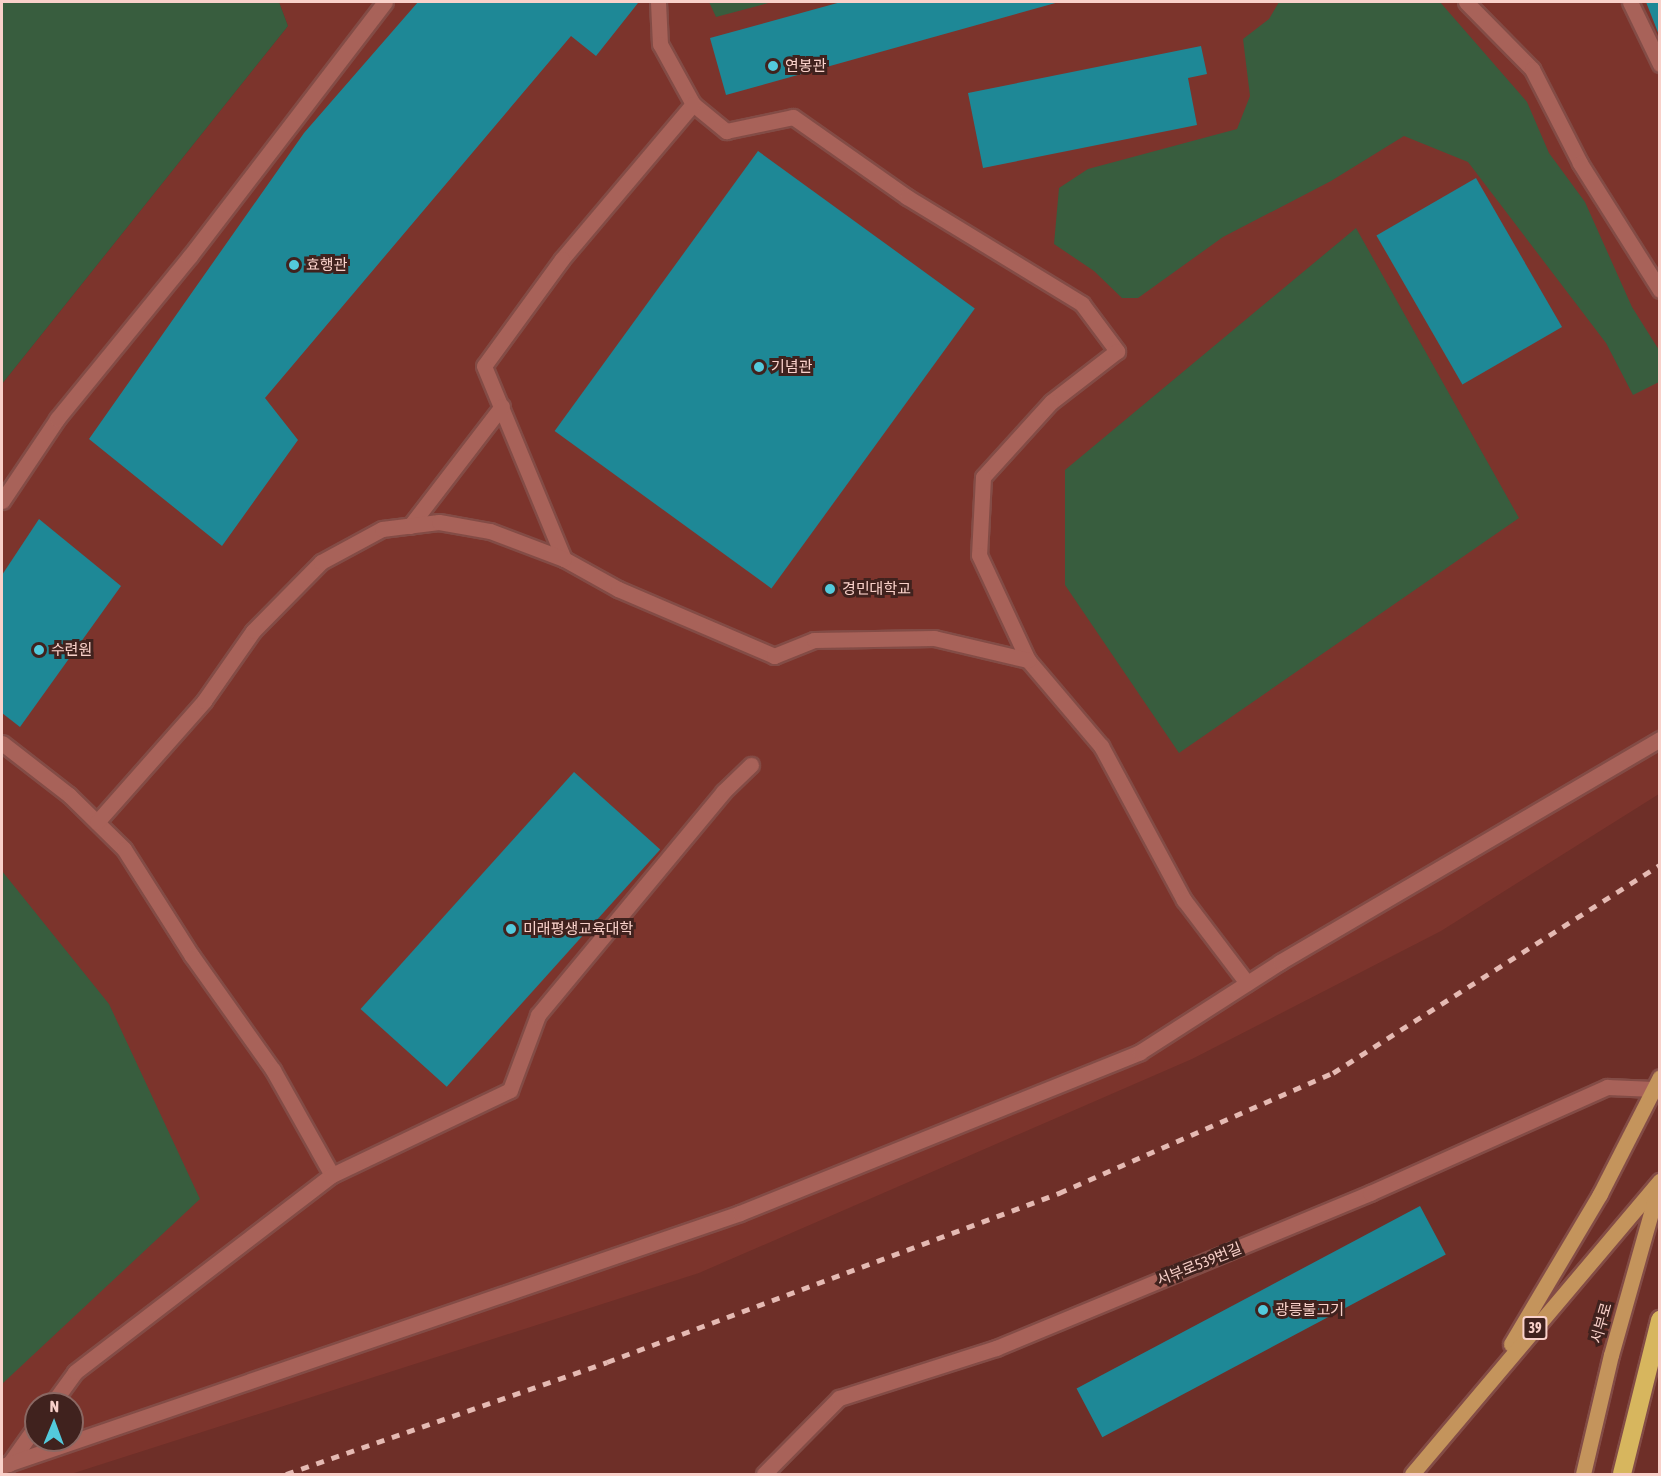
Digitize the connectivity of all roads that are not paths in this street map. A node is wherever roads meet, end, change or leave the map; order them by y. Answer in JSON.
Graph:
{"nodes":[{"id":1,"x":385,"y":2,"type":"edge"},
{"id":2,"x":658,"y":2,"type":"edge"},
{"id":3,"x":1466,"y":2,"type":"edge"},
{"id":4,"x":1630,"y":2,"type":"edge"},
{"id":5,"x":1659,"y":64,"type":"edge"},
{"id":6,"x":693,"y":105,"type":"junction"},
{"id":7,"x":1659,"y":291,"type":"edge"},
{"id":8,"x":502,"y":406,"type":"junction"},
{"id":9,"x":2,"y":501,"type":"edge"},
{"id":10,"x":410,"y":526,"type":"junction"},
{"id":11,"x":564,"y":559,"type":"junction"},
{"id":12,"x":1028,"y":660,"type":"junction"},
{"id":13,"x":1659,"y":739,"type":"edge"},
{"id":14,"x":2,"y":743,"type":"edge"},
{"id":15,"x":750,"y":765,"type":"dead end"},
{"id":16,"x":96,"y":822,"type":"junction"},
{"id":17,"x":1247,"y":983,"type":"junction"},
{"id":18,"x":1657,"y":1083,"type":"edge"},
{"id":19,"x":333,"y":1175,"type":"junction"},
{"id":20,"x":1659,"y":1181,"type":"edge"},
{"id":21,"x":1659,"y":1320,"type":"edge"},
{"id":22,"x":1494,"y":1374,"type":"junction"},
{"id":23,"x":61,"y":1392,"type":"edge"},
{"id":24,"x":24,"y":1441,"type":"edge"},
{"id":25,"x":5,"y":1465,"type":"edge"},
{"id":26,"x":764,"y":1474,"type":"edge"},
{"id":27,"x":1412,"y":1474,"type":"edge"},
{"id":28,"x":1583,"y":1474,"type":"edge"},
{"id":29,"x":1622,"y":1474,"type":"edge"}],
"edges":[{"from":1,"to":9,"type":"street"},
{"from":2,"to":6,"type":"street"},
{"from":3,"to":7,"type":"street"},
{"from":4,"to":5,"type":"street"},
{"from":6,"to":8,"type":"street"},
{"from":6,"to":12,"type":"street"},
{"from":8,"to":10,"type":"street"},
{"from":8,"to":11,"type":"street"},
{"from":10,"to":11,"type":"street"},
{"from":10,"to":16,"type":"street"},
{"from":11,"to":12,"type":"street"},
{"from":12,"to":17,"type":"street"},
{"from":13,"to":17,"type":"street"},
{"from":14,"to":16,"type":"street"},
{"from":15,"to":19,"type":"street"},
{"from":16,"to":19,"type":"street"},
{"from":17,"to":25,"type":"street"},
{"from":18,"to":22,"type":"main road"},
{"from":18,"to":26,"type":"street","name":"서부로539번길"},
{"from":19,"to":23,"type":"street"},
{"from":20,"to":22,"type":"main road","number":"39"},
{"from":20,"to":28,"type":"main road","name":"서부로","number":"39"},
{"from":21,"to":29,"type":"highway"},
{"from":22,"to":27,"type":"main road","number":"39"},
{"from":24,"to":25,"type":"street"}]}
